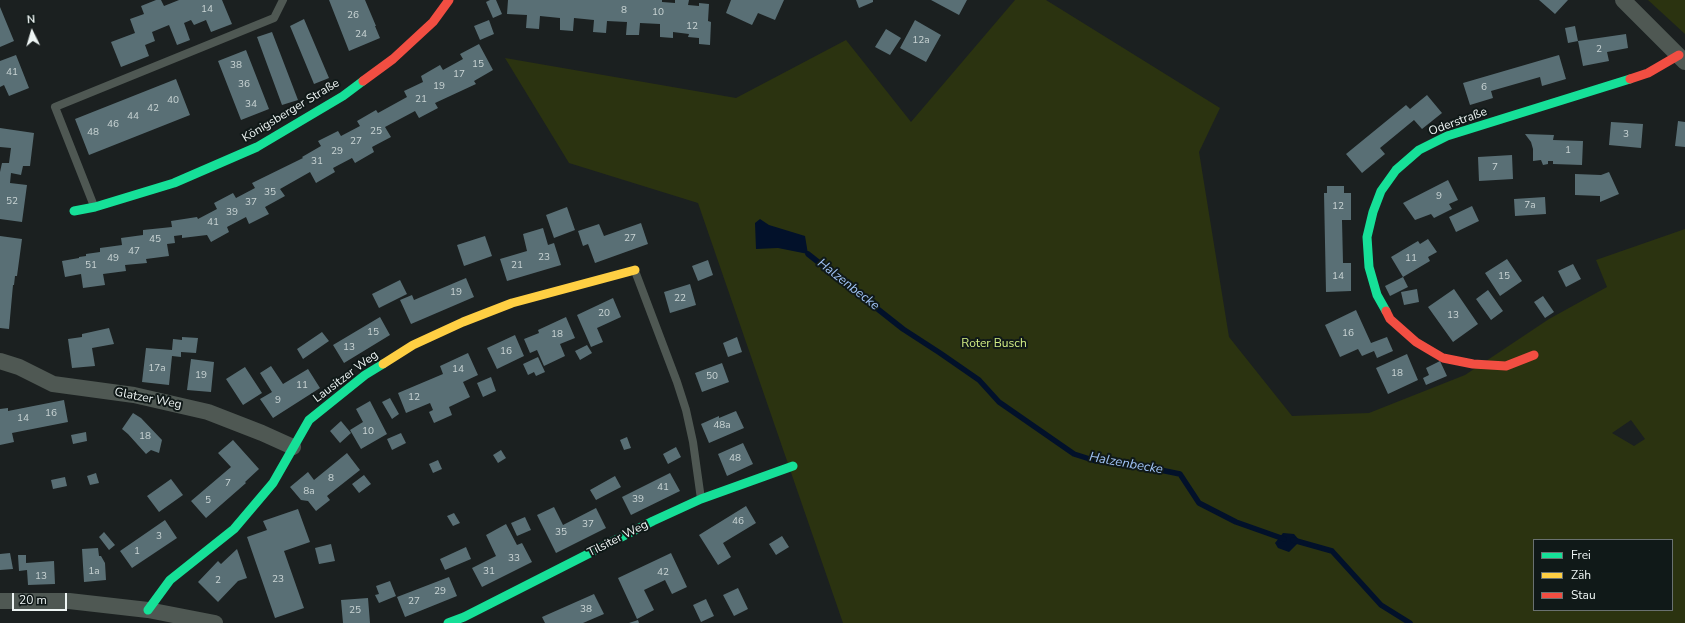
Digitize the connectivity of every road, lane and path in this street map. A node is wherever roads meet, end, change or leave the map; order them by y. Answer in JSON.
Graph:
{"nodes":[{"id":1,"x":283,"y":0,"type":"edge"},
{"id":2,"x":449,"y":0,"type":"edge"},
{"id":3,"x":1623,"y":0,"type":"edge"},
{"id":4,"x":1682,"y":59,"type":"edge"},
{"id":5,"x":95,"y":207,"type":"junction"},
{"id":6,"x":74,"y":212,"type":"dead end"},
{"id":7,"x":635,"y":270,"type":"joint"},
{"id":8,"x":1534,"y":355,"type":"dead end"},
{"id":9,"x":0,"y":361,"type":"edge"},
{"id":10,"x":293,"y":447,"type":"junction"},
{"id":11,"x":793,"y":466,"type":"dead end"},
{"id":12,"x":701,"y":499,"type":"junction"},
{"id":13,"x":0,"y":601,"type":"edge"},
{"id":14,"x":148,"y":610,"type":"junction"},
{"id":15,"x":215,"y":623,"type":"edge"},
{"id":16,"x":448,"y":623,"type":"edge"}],
"edges":[{"from":1,"to":5,"type":"lane"},
{"from":2,"to":5,"type":"street","name":"Königsberger Straße"},
{"from":3,"to":4,"type":"street"},
{"from":4,"to":8,"type":"street","name":"Oderstraße"},
{"from":5,"to":6,"type":"street","name":"Königsberger Straße"},
{"from":7,"to":10,"type":"street","name":"Lausitzer Weg"},
{"from":7,"to":12,"type":"lane"},
{"from":9,"to":10,"type":"street","name":"Glatzer Weg"},
{"from":10,"to":14,"type":"street","name":"Lausitzer Weg"},
{"from":11,"to":12,"type":"street","name":"Tilsiter Weg"},
{"from":12,"to":16,"type":"street","name":"Tilsiter Weg"},
{"from":13,"to":14,"type":"street"},
{"from":14,"to":15,"type":"street"}]}
